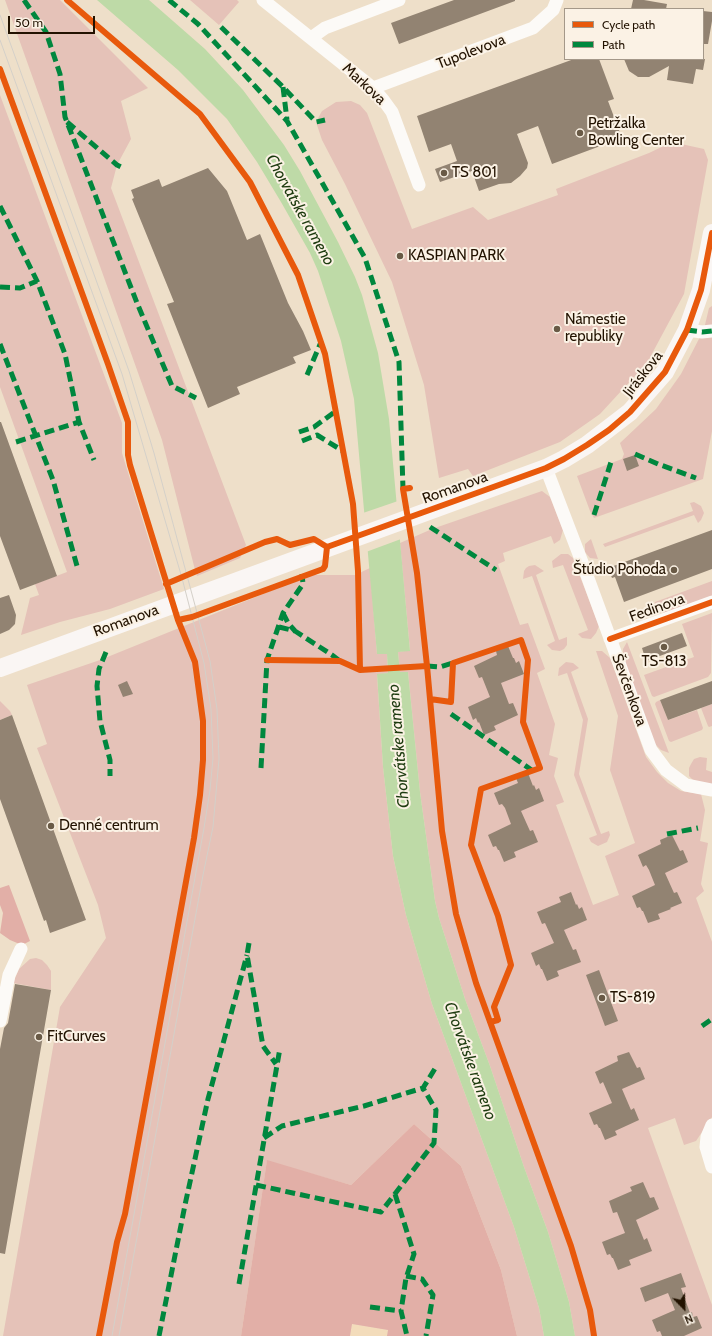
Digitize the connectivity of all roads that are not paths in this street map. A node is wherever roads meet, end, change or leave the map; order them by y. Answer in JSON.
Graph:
{"nodes":[{"id":1,"x":263,"y":0,"type":"edge"},
{"id":2,"x":399,"y":0,"type":"edge"},
{"id":3,"x":557,"y":0,"type":"edge"},
{"id":4,"x":311,"y":38,"type":"junction"},
{"id":5,"x":373,"y":88,"type":"junction"},
{"id":6,"x":420,"y":185,"type":"dead end"},
{"id":7,"x":712,"y":233,"type":"edge"},
{"id":8,"x":687,"y":330,"type":"junction"},
{"id":9,"x":712,"y":331,"type":"edge"},
{"id":10,"x":546,"y":468,"type":"junction"},
{"id":11,"x":712,"y":602,"type":"edge"},
{"id":12,"x":610,"y":639,"type":"junction"},
{"id":13,"x":0,"y":668,"type":"edge"},
{"id":14,"x":712,"y":790,"type":"edge"},
{"id":15,"x":21,"y":949,"type":"dead end"},
{"id":16,"x":0,"y":1021,"type":"edge"},
{"id":17,"x":712,"y":1125,"type":"edge"},
{"id":18,"x":712,"y":1167,"type":"edge"}],
"edges":[{"from":1,"to":4,"type":"street","name":"Markova"},
{"from":2,"to":4,"type":"street"},
{"from":3,"to":5,"type":"street","name":"Tupolevova"},
{"from":4,"to":5,"type":"street","name":"Markova"},
{"from":5,"to":6,"type":"street","name":"Markova"},
{"from":7,"to":8,"type":"street","name":"Jiráskova"},
{"from":8,"to":9,"type":"street"},
{"from":8,"to":10,"type":"street","name":"Jiráskova"},
{"from":10,"to":12,"type":"street","name":"Ševčenkova"},
{"from":10,"to":13,"type":"street","name":"Romanova"},
{"from":11,"to":12,"type":"street","name":"Fedinova"},
{"from":12,"to":14,"type":"street","name":"Ševčenkova"},
{"from":15,"to":16,"type":"street"},
{"from":17,"to":18,"type":"street"}]}
